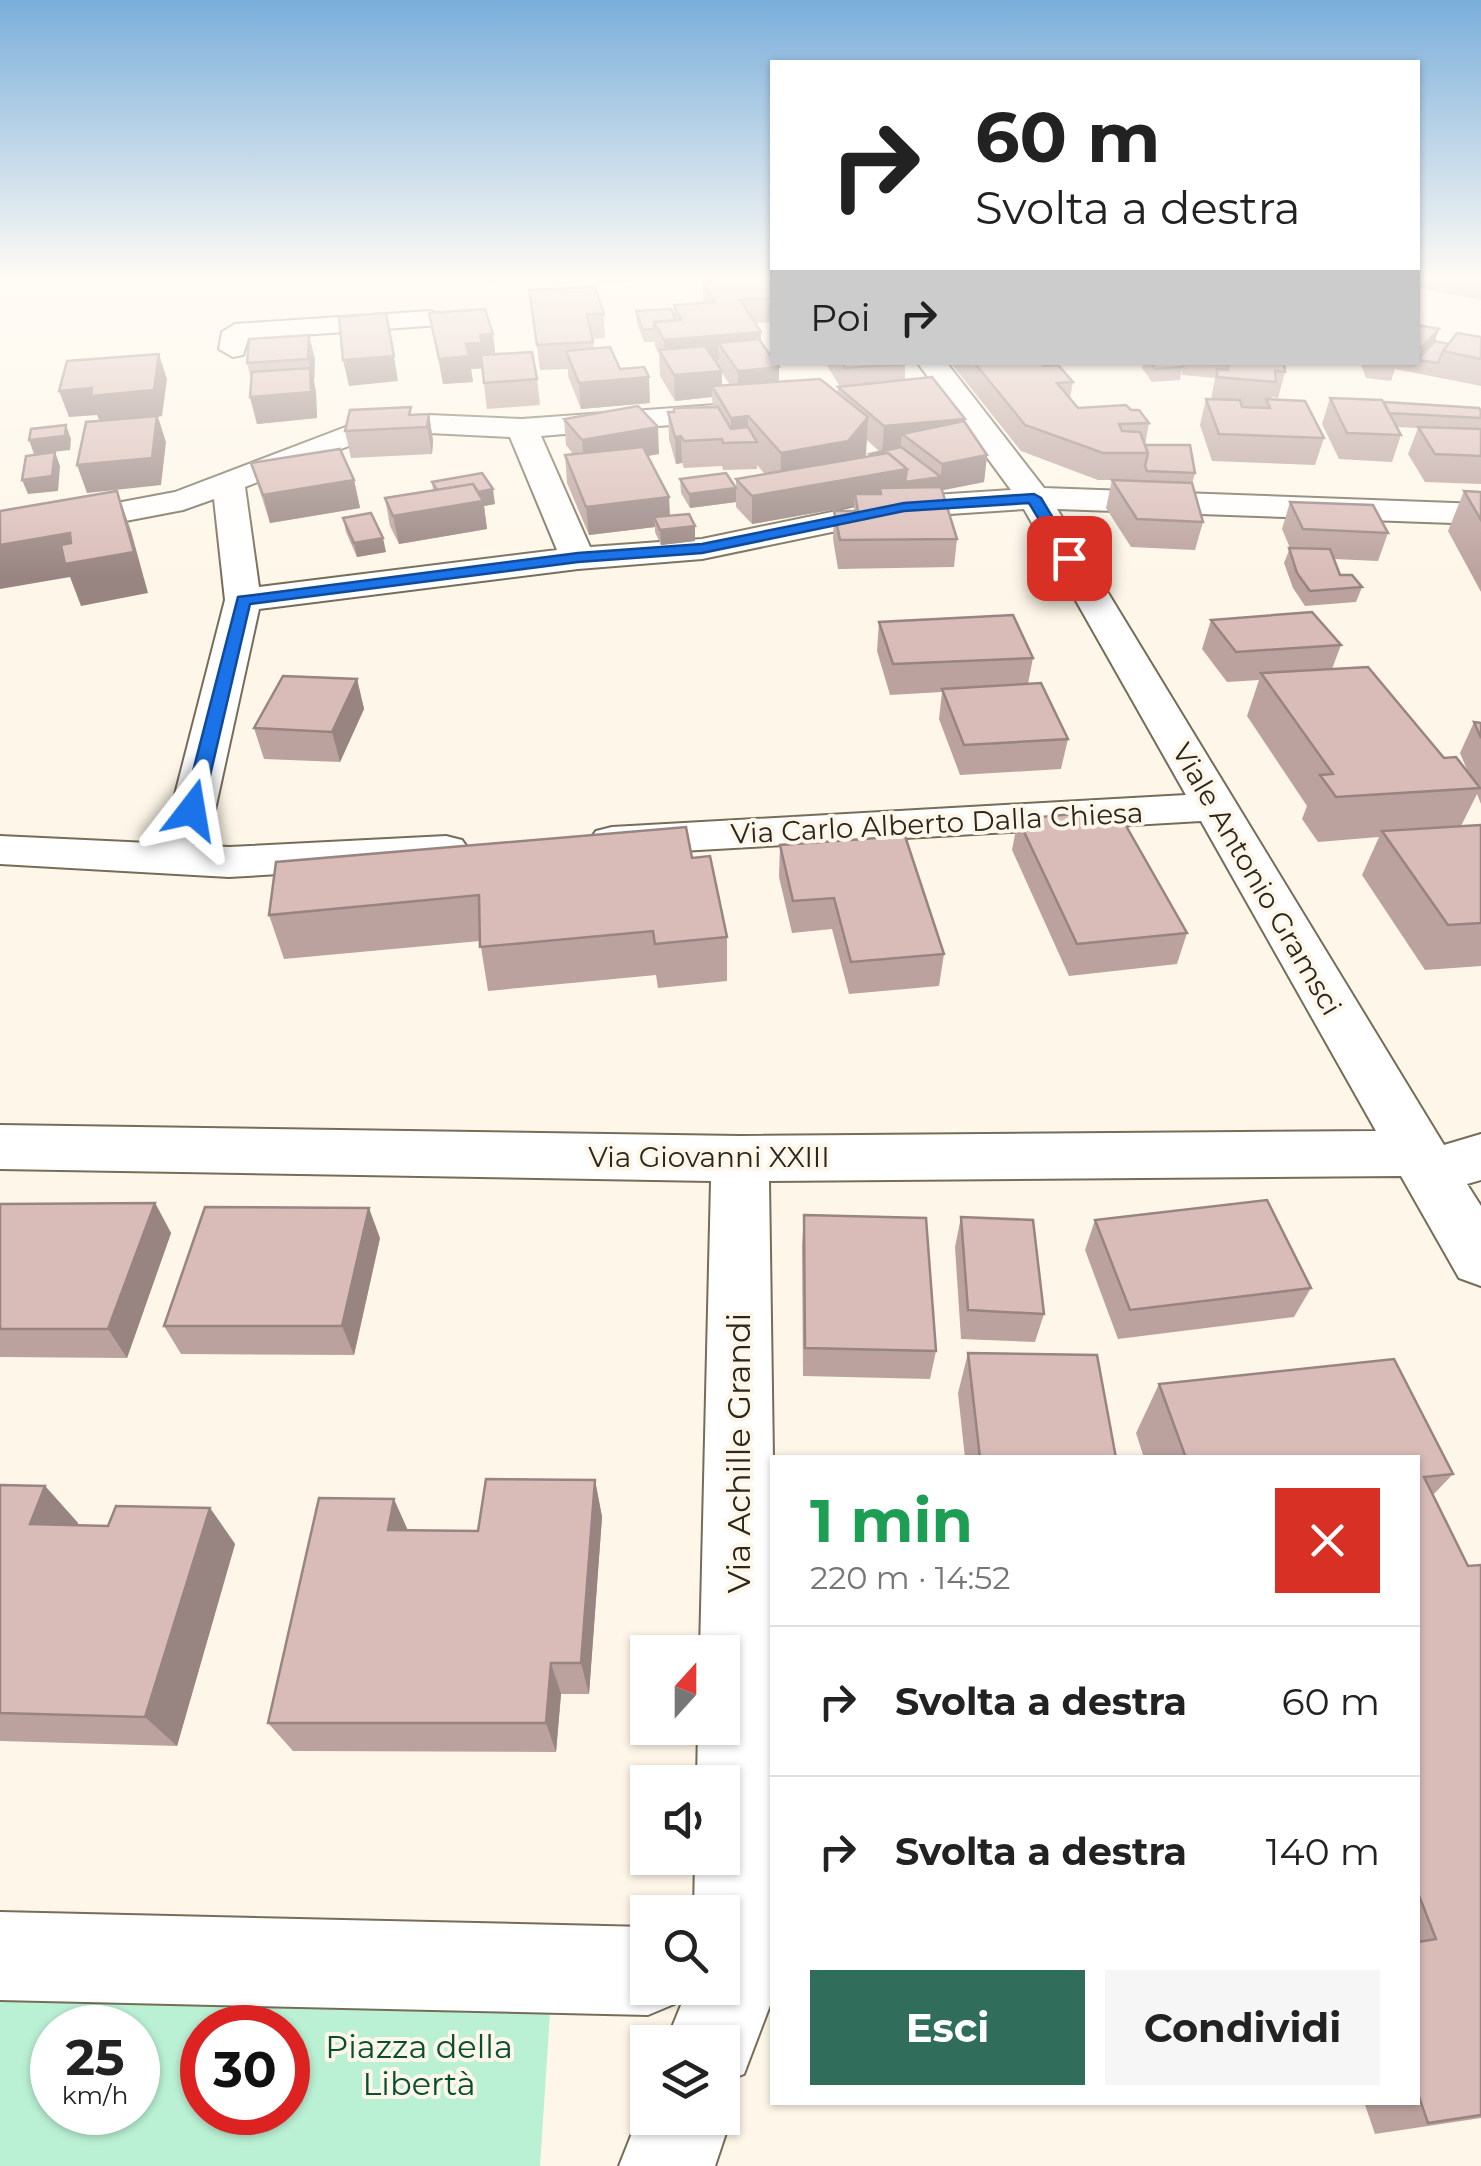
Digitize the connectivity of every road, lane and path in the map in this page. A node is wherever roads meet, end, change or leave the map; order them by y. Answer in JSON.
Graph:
{"nodes":[{"id":1,"x":942,"y":376,"type":"edge"},
{"id":2,"x":955,"y":394,"type":"junction"},
{"id":3,"x":916,"y":398,"type":"edge"},
{"id":4,"x":778,"y":409,"type":"edge"},
{"id":5,"x":522,"y":428,"type":"junction"},
{"id":6,"x":228,"y":484,"type":"junction"},
{"id":7,"x":1034,"y":498,"type":"junction"},
{"id":8,"x":1481,"y":514,"type":"edge"},
{"id":9,"x":0,"y":535,"type":"edge"},
{"id":10,"x":578,"y":558,"type":"junction"},
{"id":11,"x":243,"y":600,"type":"junction"},
{"id":12,"x":1215,"y":807,"type":"junction"},
{"id":13,"x":564,"y":843,"type":"edge"},
{"id":14,"x":485,"y":848,"type":"edge"},
{"id":15,"x":0,"y":850,"type":"edge"},
{"id":16,"x":161,"y":860,"type":"junction"},
{"id":17,"x":0,"y":1146,"type":"edge"},
{"id":18,"x":740,"y":1159,"type":"junction"},
{"id":19,"x":1443,"y":1161,"type":"edge"},
{"id":20,"x":1481,"y":1260,"type":"edge"},
{"id":21,"x":726,"y":1895,"type":"edge"},
{"id":22,"x":0,"y":1956,"type":"edge"},
{"id":23,"x":630,"y":1971,"type":"edge"},
{"id":24,"x":678,"y":2135,"type":"edge"},
{"id":25,"x":667,"y":2166,"type":"edge"}],
"edges":[{"from":1,"to":2,"type":"street","name":"Viale Antonio Gramsci"},
{"from":2,"to":3,"type":"street"},
{"from":2,"to":7,"type":"street","name":"Viale Antonio Gramsci"},
{"from":4,"to":5,"type":"street"},
{"from":5,"to":6,"type":"street"},
{"from":5,"to":10,"type":"street"},
{"from":6,"to":9,"type":"street"},
{"from":6,"to":11,"type":"street"},
{"from":7,"to":8,"type":"street"},
{"from":7,"to":10,"type":"street"},
{"from":7,"to":12,"type":"street","name":"Viale Antonio Gramsci"},
{"from":10,"to":11,"type":"street"},
{"from":11,"to":16,"type":"street"},
{"from":12,"to":13,"type":"street","name":"Via Carlo Alberto Dalla Chiesa"},
{"from":12,"to":19,"type":"street","name":"Viale Antonio Gramsci"},
{"from":14,"to":16,"type":"street"},
{"from":15,"to":16,"type":"street"},
{"from":17,"to":18,"type":"street","name":"Via Giovanni XXIII"},
{"from":18,"to":19,"type":"street","name":"Via Giovanni XXIII"},
{"from":18,"to":21,"type":"street","name":"Via Achille Grandi"},
{"from":19,"to":20,"type":"street","name":"Viale Antonio Gramsci"},
{"from":22,"to":23,"type":"street"},
{"from":24,"to":25,"type":"street"}]}
